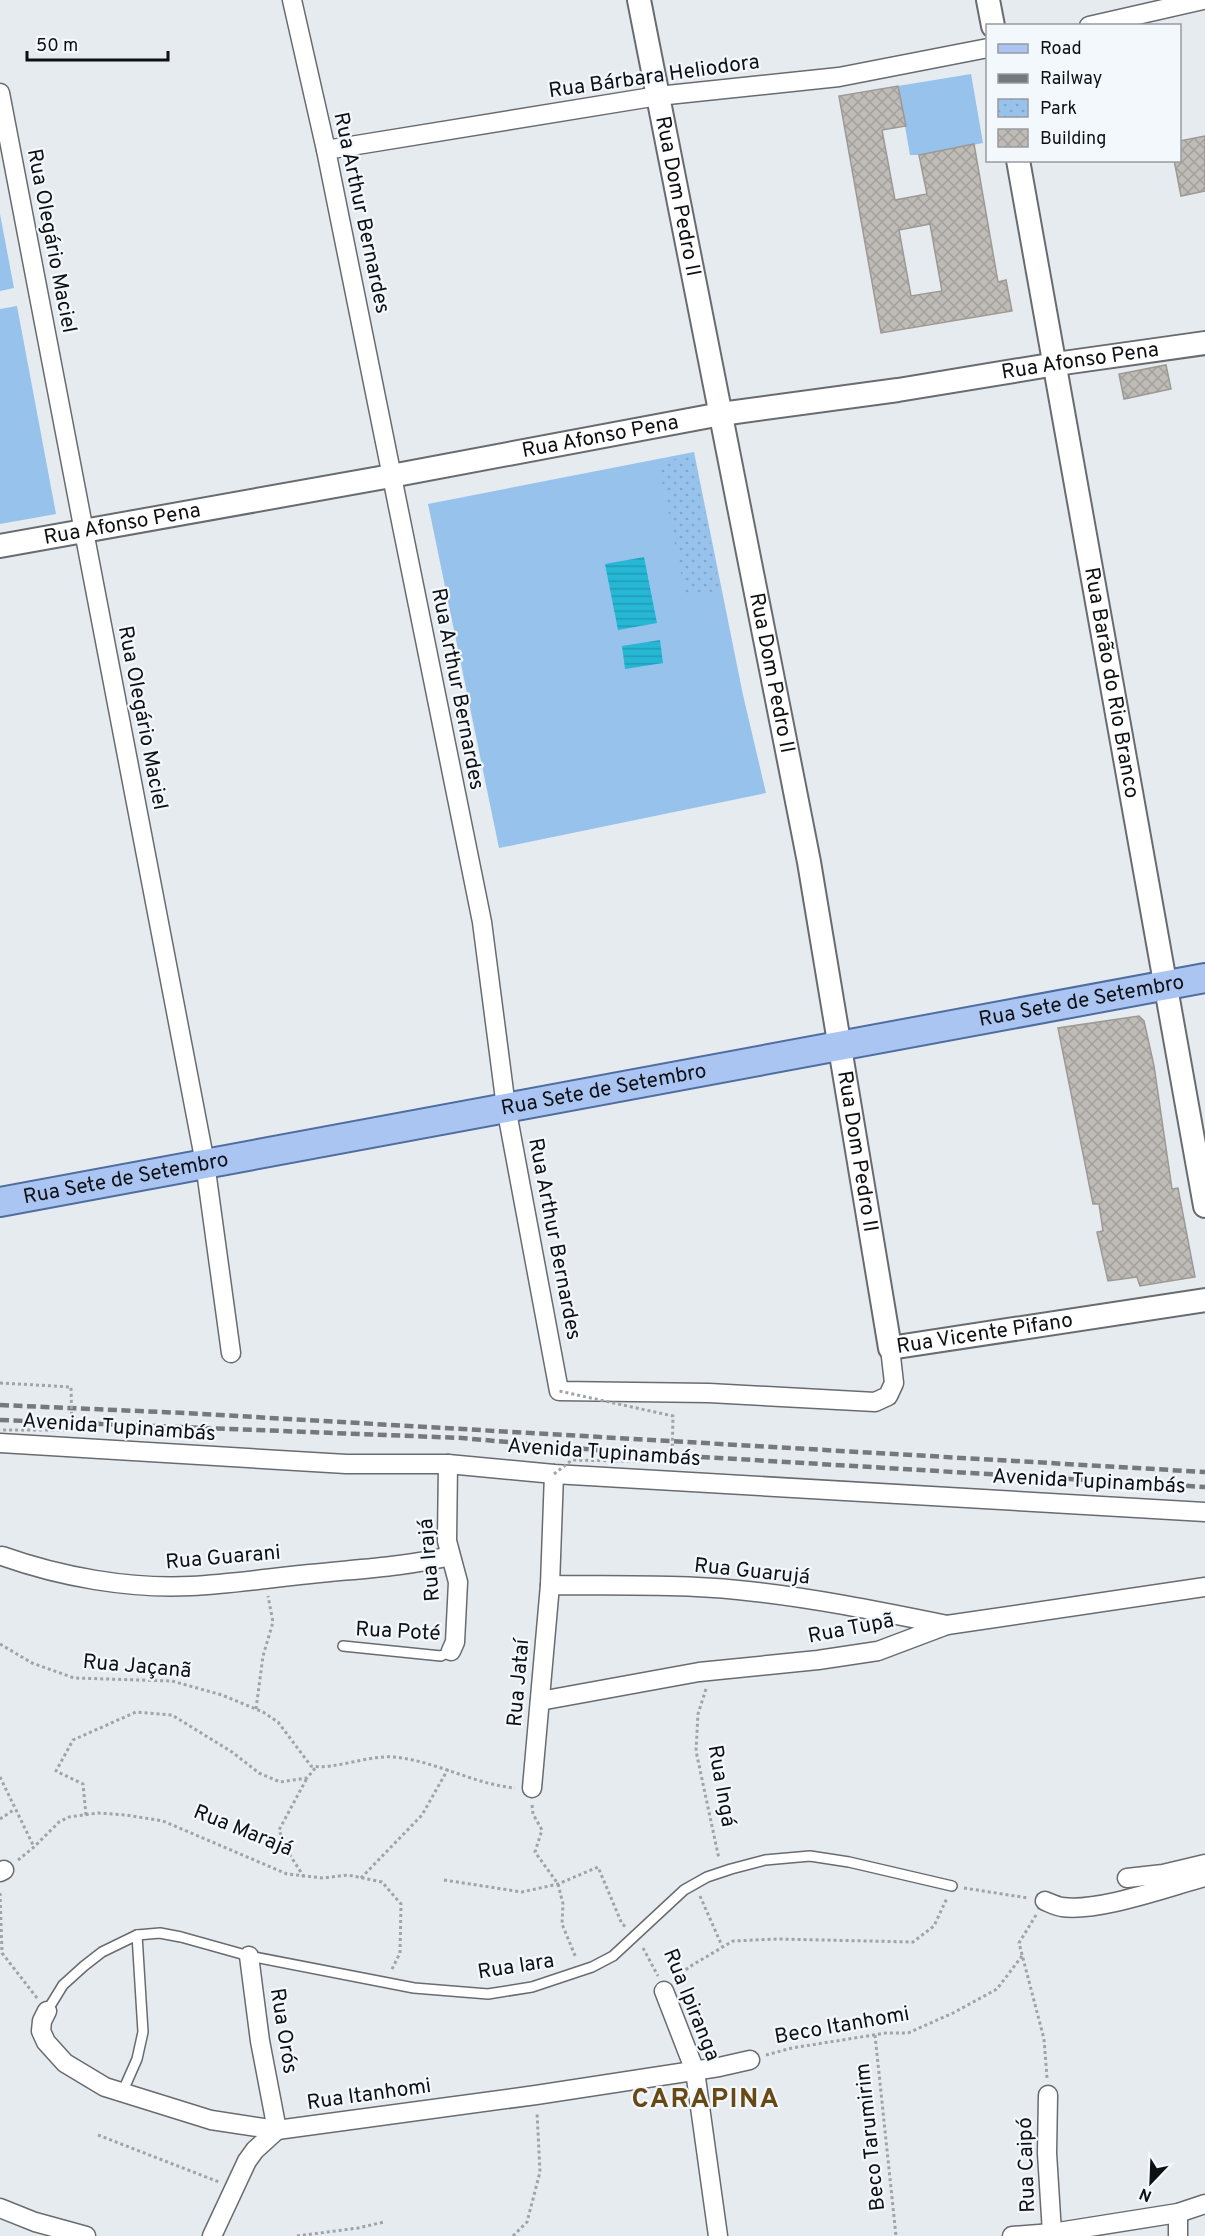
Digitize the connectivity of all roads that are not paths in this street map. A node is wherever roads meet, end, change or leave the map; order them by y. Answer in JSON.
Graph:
{"nodes":[{"id":1,"x":292,"y":0,"type":"edge"},
{"id":2,"x":639,"y":0,"type":"edge"},
{"id":3,"x":988,"y":0,"type":"edge"},
{"id":4,"x":1203,"y":0,"type":"edge"},
{"id":5,"x":993,"y":24,"type":"edge"},
{"id":6,"x":1098,"y":24,"type":"edge"},
{"id":7,"x":986,"y":48,"type":"edge"},
{"id":8,"x":0,"y":93,"type":"edge"},
{"id":9,"x":658,"y":96,"type":"junction"},
{"id":10,"x":326,"y":150,"type":"junction"},
{"id":11,"x":1018,"y":162,"type":"edge"},
{"id":12,"x":1205,"y":343,"type":"edge"},
{"id":13,"x":1056,"y":364,"type":"junction"},
{"id":14,"x":721,"y":414,"type":"junction"},
{"id":15,"x":391,"y":476,"type":"junction"},
{"id":16,"x":83,"y":531,"type":"junction"},
{"id":17,"x":0,"y":546,"type":"edge"},
{"id":18,"x":1205,"y":978,"type":"edge"},
{"id":19,"x":1166,"y":984,"type":"junction"},
{"id":20,"x":840,"y":1046,"type":"junction"},
{"id":21,"x":506,"y":1107,"type":"junction"},
{"id":22,"x":205,"y":1163,"type":"junction"},
{"id":23,"x":0,"y":1202,"type":"edge"},
{"id":24,"x":1205,"y":1206,"type":"edge"},
{"id":25,"x":1205,"y":1300,"type":"edge"},
{"id":26,"x":890,"y":1348,"type":"junction"},
{"id":27,"x":231,"y":1353,"type":"dead end"},
{"id":28,"x":559,"y":1391,"type":"joint"},
{"id":29,"x":0,"y":1443,"type":"edge"},
{"id":30,"x":448,"y":1464,"type":"junction"},
{"id":31,"x":554,"y":1473,"type":"junction"},
{"id":32,"x":1205,"y":1512,"type":"edge"},
{"id":33,"x":2,"y":1556,"type":"dead end"},
{"id":34,"x":450,"y":1556,"type":"junction"},
{"id":35,"x":550,"y":1585,"type":"junction"},
{"id":36,"x":1205,"y":1587,"type":"edge"},
{"id":37,"x":947,"y":1626,"type":"junction"},
{"id":38,"x":343,"y":1646,"type":"dead end"},
{"id":39,"x":451,"y":1651,"type":"joint"},
{"id":40,"x":540,"y":1701,"type":"junction"},
{"id":41,"x":532,"y":1788,"type":"road end"},
{"id":42,"x":1205,"y":1864,"type":"edge"},
{"id":43,"x":1205,"y":1877,"type":"edge"},
{"id":44,"x":1127,"y":1878,"type":"dead end"},
{"id":45,"x":952,"y":1886,"type":"road end"},
{"id":46,"x":1045,"y":1901,"type":"road end"},
{"id":47,"x":137,"y":1935,"type":"junction"},
{"id":48,"x":249,"y":1956,"type":"junction"},
{"id":49,"x":664,"y":1991,"type":"road end"},
{"id":50,"x":47,"y":2011,"type":"joint"},
{"id":51,"x":750,"y":2060,"type":"road end"},
{"id":52,"x":695,"y":2071,"type":"junction"},
{"id":53,"x":122,"y":2094,"type":"junction"},
{"id":54,"x":1048,"y":2095,"type":"road end"},
{"id":55,"x":277,"y":2130,"type":"junction"},
{"id":56,"x":1205,"y":2204,"type":"edge"},
{"id":57,"x":0,"y":2208,"type":"edge"},
{"id":58,"x":1178,"y":2213,"type":"junction"},
{"id":59,"x":1052,"y":2233,"type":"junction"},
{"id":60,"x":86,"y":2236,"type":"edge"},
{"id":61,"x":212,"y":2236,"type":"edge"},
{"id":62,"x":718,"y":2236,"type":"edge"},
{"id":63,"x":1011,"y":2236,"type":"edge"},
{"id":64,"x":1178,"y":2236,"type":"edge"}],
"edges":[{"from":1,"to":10,"type":"street","name":"Rua Arthur Bernardes"},
{"from":2,"to":9,"type":"street","name":"Rua Dom Pedro II"},
{"from":3,"to":5,"type":"street"},
{"from":4,"to":6,"type":"street"},
{"from":7,"to":9,"type":"street","name":"Rua Bárbara Heliodora"},
{"from":8,"to":16,"type":"street","name":"Rua Olegário Maciel"},
{"from":9,"to":10,"type":"street","name":"Rua Bárbara Heliodora"},
{"from":9,"to":14,"type":"street","name":"Rua Dom Pedro II"},
{"from":10,"to":15,"type":"street","name":"Rua Arthur Bernardes"},
{"from":11,"to":13,"type":"street","name":"Rua Barão do Rio Branco"},
{"from":12,"to":13,"type":"street","name":"Rua Afonso Pena"},
{"from":13,"to":14,"type":"street","name":"Rua Afonso Pena"},
{"from":13,"to":19,"type":"street","name":"Rua Barão do Rio Branco"},
{"from":14,"to":15,"type":"street","name":"Rua Afonso Pena"},
{"from":14,"to":20,"type":"street","name":"Rua Dom Pedro II"},
{"from":15,"to":16,"type":"street","name":"Rua Afonso Pena"},
{"from":15,"to":21,"type":"street","name":"Rua Arthur Bernardes"},
{"from":16,"to":17,"type":"street","name":"Rua Afonso Pena"},
{"from":16,"to":22,"type":"street","name":"Rua Olegário Maciel"},
{"from":18,"to":19,"type":"main road","name":"Rua Sete de Setembro"},
{"from":19,"to":20,"type":"main road","name":"Rua Sete de Setembro"},
{"from":19,"to":24,"type":"street","name":"Rua Barão do Rio Branco"},
{"from":20,"to":21,"type":"main road","name":"Rua Sete de Setembro"},
{"from":20,"to":26,"type":"street","name":"Rua Dom Pedro II"},
{"from":21,"to":22,"type":"main road","name":"Rua Sete de Setembro"},
{"from":21,"to":28,"type":"street","name":"Rua Arthur Bernardes"},
{"from":22,"to":23,"type":"main road","name":"Rua Sete de Setembro"},
{"from":22,"to":27,"type":"street","name":"Rua Olegário Maciel"},
{"from":25,"to":26,"type":"street","name":"Rua Vicente Pifano"},
{"from":26,"to":28,"type":"street","name":"Rua Vicente Pifano"},
{"from":29,"to":30,"type":"street","name":"Avenida Tupinambás"},
{"from":30,"to":31,"type":"street","name":"Avenida Tupinambás"},
{"from":30,"to":34,"type":"street","name":"Rua Irajá"},
{"from":31,"to":32,"type":"street","name":"Avenida Tupinambás"},
{"from":31,"to":35,"type":"street","name":"Rua Jataí"},
{"from":33,"to":34,"type":"street","name":"Rua Guarani"},
{"from":34,"to":39,"type":"street","name":"Rua Irajá"},
{"from":35,"to":37,"type":"street","name":"Rua Guarujá"},
{"from":35,"to":40,"type":"street","name":"Rua Jataí"},
{"from":36,"to":37,"type":"street","name":"Rua Tupã"},
{"from":37,"to":40,"type":"street","name":"Rua Tupã"},
{"from":38,"to":39,"type":"lane","name":"Rua Poté"},
{"from":40,"to":41,"type":"street","name":"Rua Jataí"},
{"from":42,"to":44,"type":"street"},
{"from":43,"to":46,"type":"street"},
{"from":45,"to":48,"type":"lane","name":"Rua Iara"},
{"from":47,"to":48,"type":"lane","name":"Rua Iara"},
{"from":47,"to":50,"type":"lane","name":"Rua Iara"},
{"from":47,"to":53,"type":"lane"},
{"from":48,"to":55,"type":"street","name":"Rua Orós"},
{"from":49,"to":52,"type":"street","name":"Rua Ipiranga"},
{"from":50,"to":53,"type":"street","name":"Rua Itanhomi"},
{"from":51,"to":52,"type":"street","name":"Rua Itanhomi"},
{"from":52,"to":55,"type":"street","name":"Rua Itanhomi"},
{"from":52,"to":62,"type":"street","name":"Rua Ipiranga"},
{"from":53,"to":55,"type":"street","name":"Rua Itanhomi"},
{"from":54,"to":59,"type":"street","name":"Rua Caipó"},
{"from":55,"to":61,"type":"street"},
{"from":56,"to":58,"type":"street"},
{"from":57,"to":60,"type":"street"},
{"from":58,"to":59,"type":"street"},
{"from":58,"to":64,"type":"street"},
{"from":59,"to":63,"type":"street"}]}
